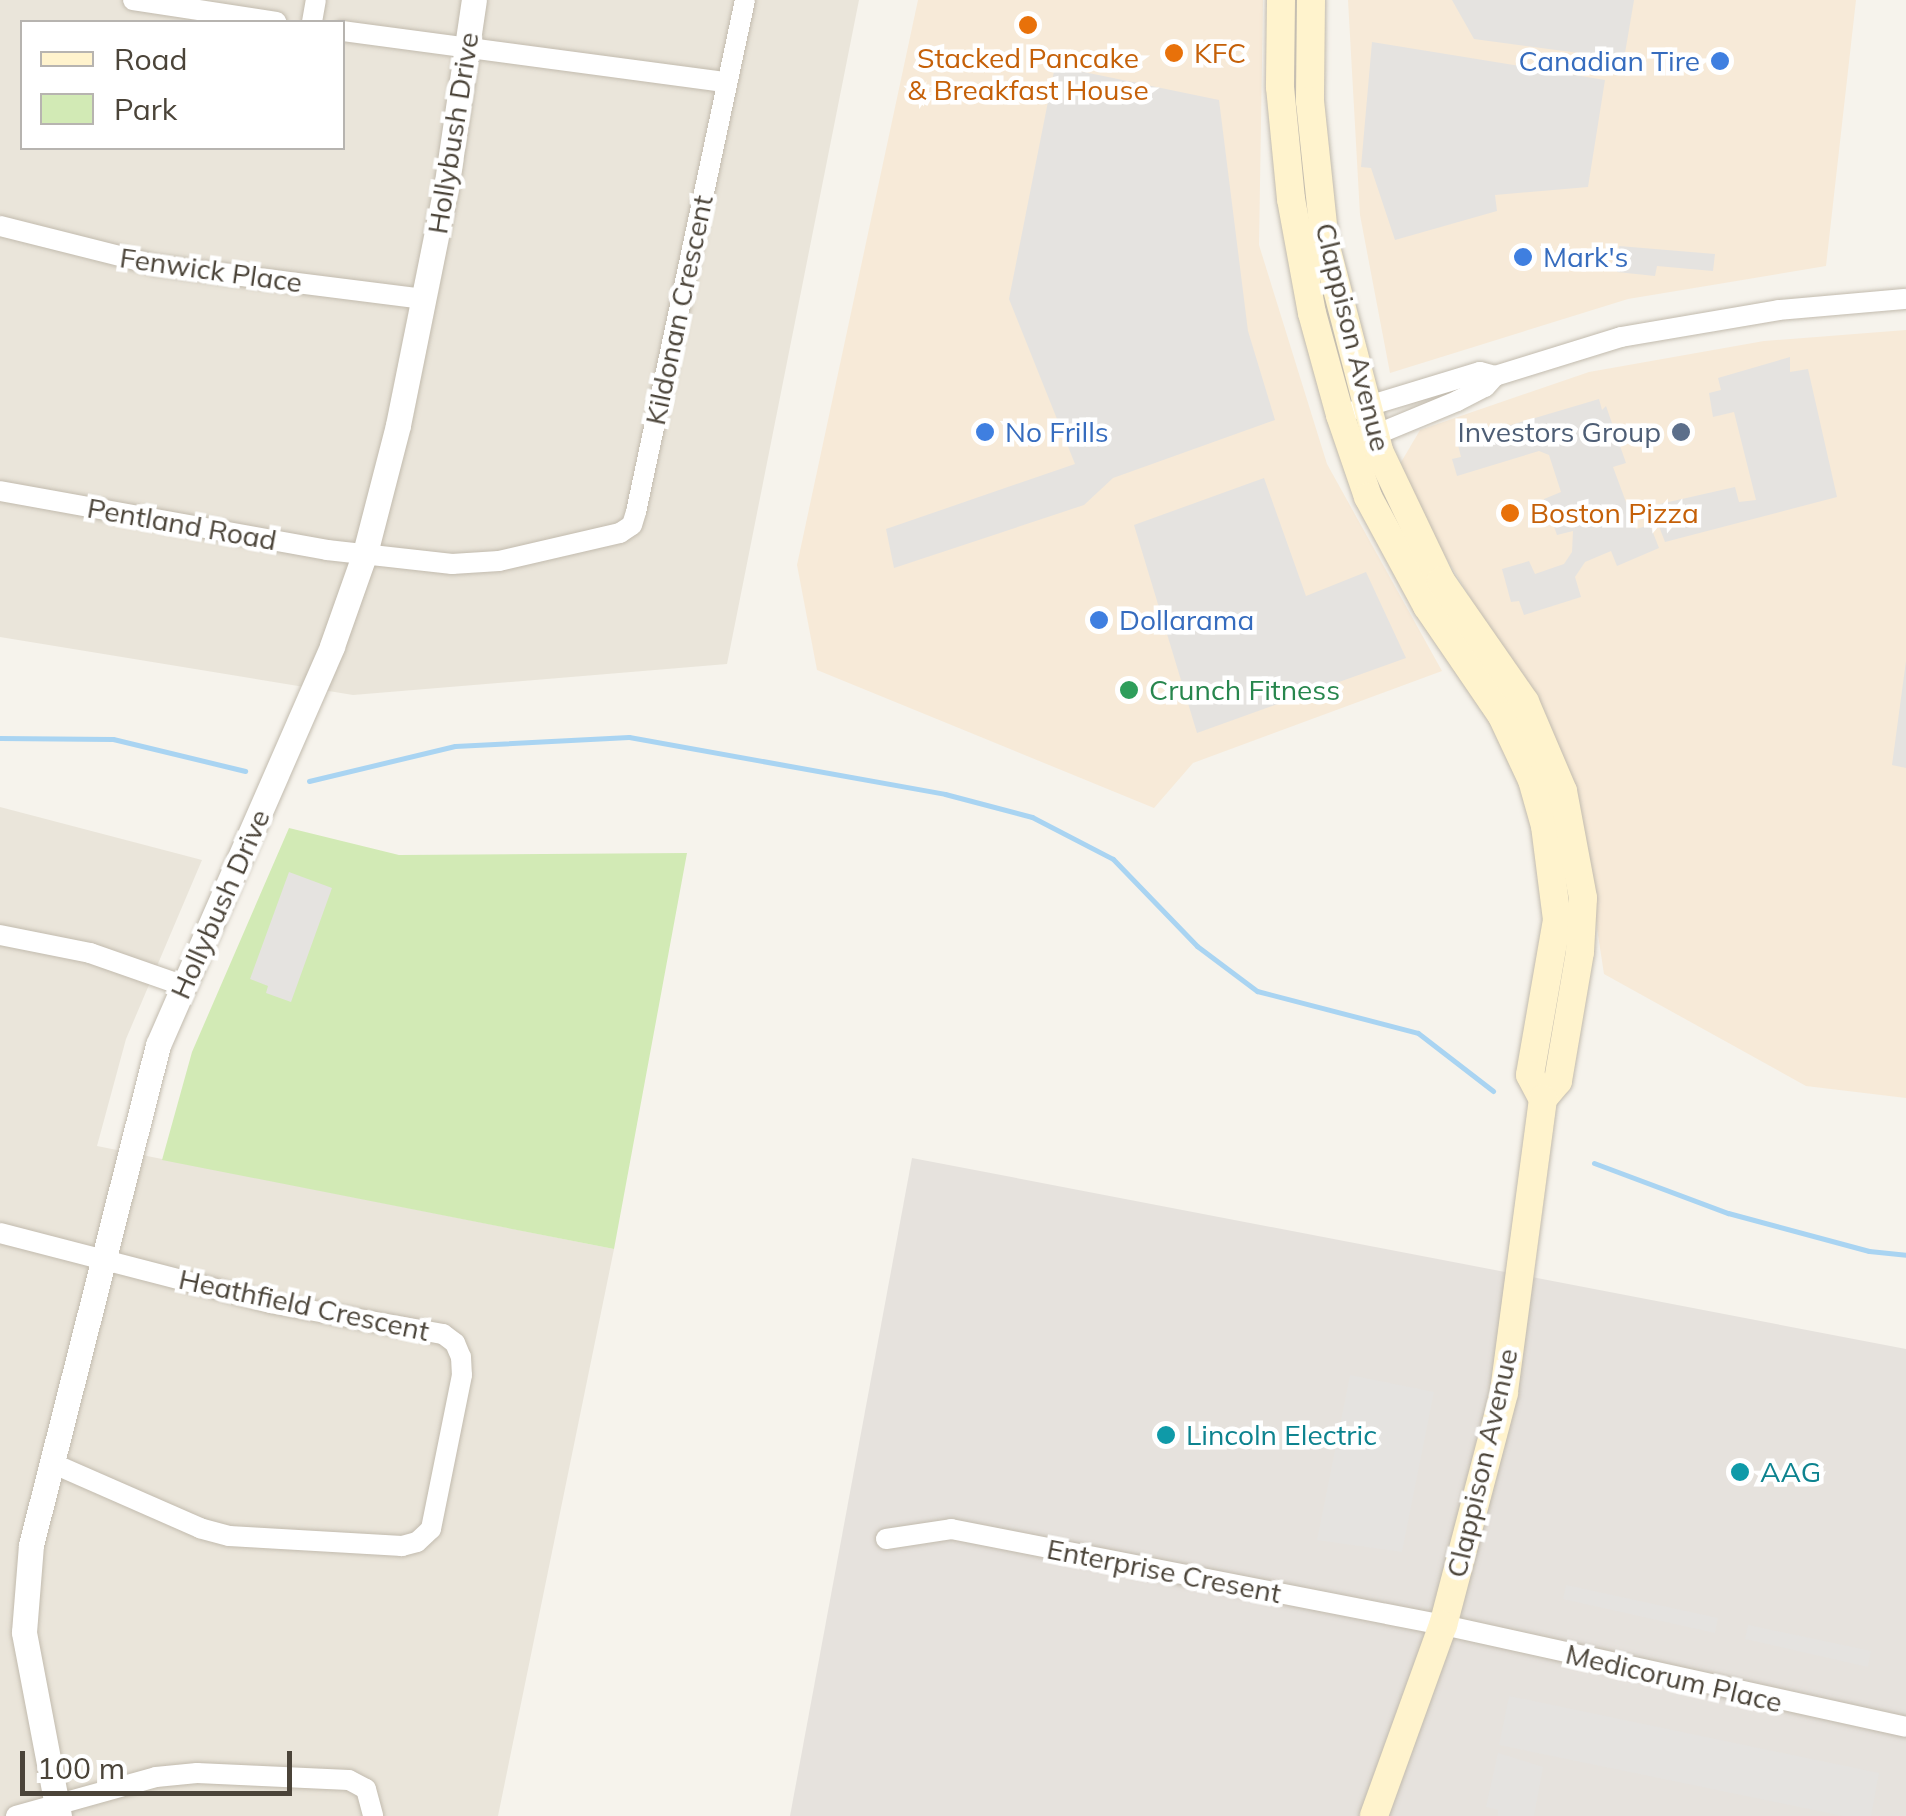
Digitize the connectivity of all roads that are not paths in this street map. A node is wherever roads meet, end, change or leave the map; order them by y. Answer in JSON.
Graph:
{"nodes":[{"id":1,"x":133,"y":0,"type":"edge"},
{"id":2,"x":474,"y":0,"type":"edge"},
{"id":3,"x":746,"y":0,"type":"edge"},
{"id":4,"x":1281,"y":0,"type":"edge"},
{"id":5,"x":1311,"y":0,"type":"edge"},
{"id":6,"x":263,"y":20,"type":"edge"},
{"id":7,"x":345,"y":31,"type":"edge"},
{"id":8,"x":468,"y":47,"type":"junction"},
{"id":9,"x":726,"y":82,"type":"junction"},
{"id":10,"x":0,"y":226,"type":"edge"},
{"id":11,"x":424,"y":299,"type":"junction"},
{"id":12,"x":1906,"y":299,"type":"edge"},
{"id":13,"x":1495,"y":376,"type":"junction"},
{"id":14,"x":1353,"y":411,"type":"junction"},
{"id":15,"x":1362,"y":440,"type":"junction"},
{"id":16,"x":0,"y":491,"type":"edge"},
{"id":17,"x":365,"y":553,"type":"junction"},
{"id":18,"x":0,"y":935,"type":"edge"},
{"id":19,"x":184,"y":986,"type":"junction"},
{"id":20,"x":0,"y":1233,"type":"edge"},
{"id":21,"x":104,"y":1261,"type":"junction"},
{"id":22,"x":54,"y":1464,"type":"junction"},
{"id":23,"x":886,"y":1539,"type":"dead end"},
{"id":24,"x":1442,"y":1625,"type":"junction"},
{"id":25,"x":1906,"y":1727,"type":"edge"},
{"id":26,"x":58,"y":1810,"type":"edge"},
{"id":27,"x":16,"y":1816,"type":"edge"},
{"id":28,"x":373,"y":1816,"type":"edge"},
{"id":29,"x":1374,"y":1816,"type":"edge"}],
"edges":[{"from":1,"to":6,"type":"street"},
{"from":2,"to":8,"type":"street","name":"Hollybush Drive"},
{"from":3,"to":9,"type":"street"},
{"from":4,"to":14,"type":"main road","name":"Clappison Avenue"},
{"from":5,"to":14,"type":"main road","name":"Clappison Avenue"},
{"from":7,"to":8,"type":"street"},
{"from":8,"to":9,"type":"street"},
{"from":8,"to":11,"type":"street","name":"Hollybush Drive"},
{"from":9,"to":17,"type":"street","name":"Kildonan Crescent"},
{"from":10,"to":11,"type":"street","name":"Fenwick Place"},
{"from":11,"to":17,"type":"street","name":"Hollybush Drive"},
{"from":12,"to":13,"type":"street"},
{"from":13,"to":14,"type":"street"},
{"from":13,"to":15,"type":"street"},
{"from":14,"to":15,"type":"main road","name":"Clappison Avenue"},
{"from":15,"to":24,"type":"main road","name":"Clappison Avenue"},
{"from":16,"to":17,"type":"street","name":"Pentland Road"},
{"from":17,"to":19,"type":"street","name":"Hollybush Drive"},
{"from":18,"to":19,"type":"street"},
{"from":19,"to":21,"type":"street","name":"Hollybush Drive"},
{"from":20,"to":21,"type":"street"},
{"from":21,"to":22,"type":"street","name":"Hollybush Drive"},
{"from":21,"to":22,"type":"street","name":"Heathfield Crescent"},
{"from":22,"to":26,"type":"street","name":"Hollybush Drive"},
{"from":23,"to":24,"type":"street","name":"Enterprise Cresent"},
{"from":24,"to":25,"type":"street","name":"Medicorum Place"},
{"from":24,"to":29,"type":"main road","name":"Clappison Avenue"},
{"from":26,"to":27,"type":"street"},
{"from":26,"to":28,"type":"street"}]}
